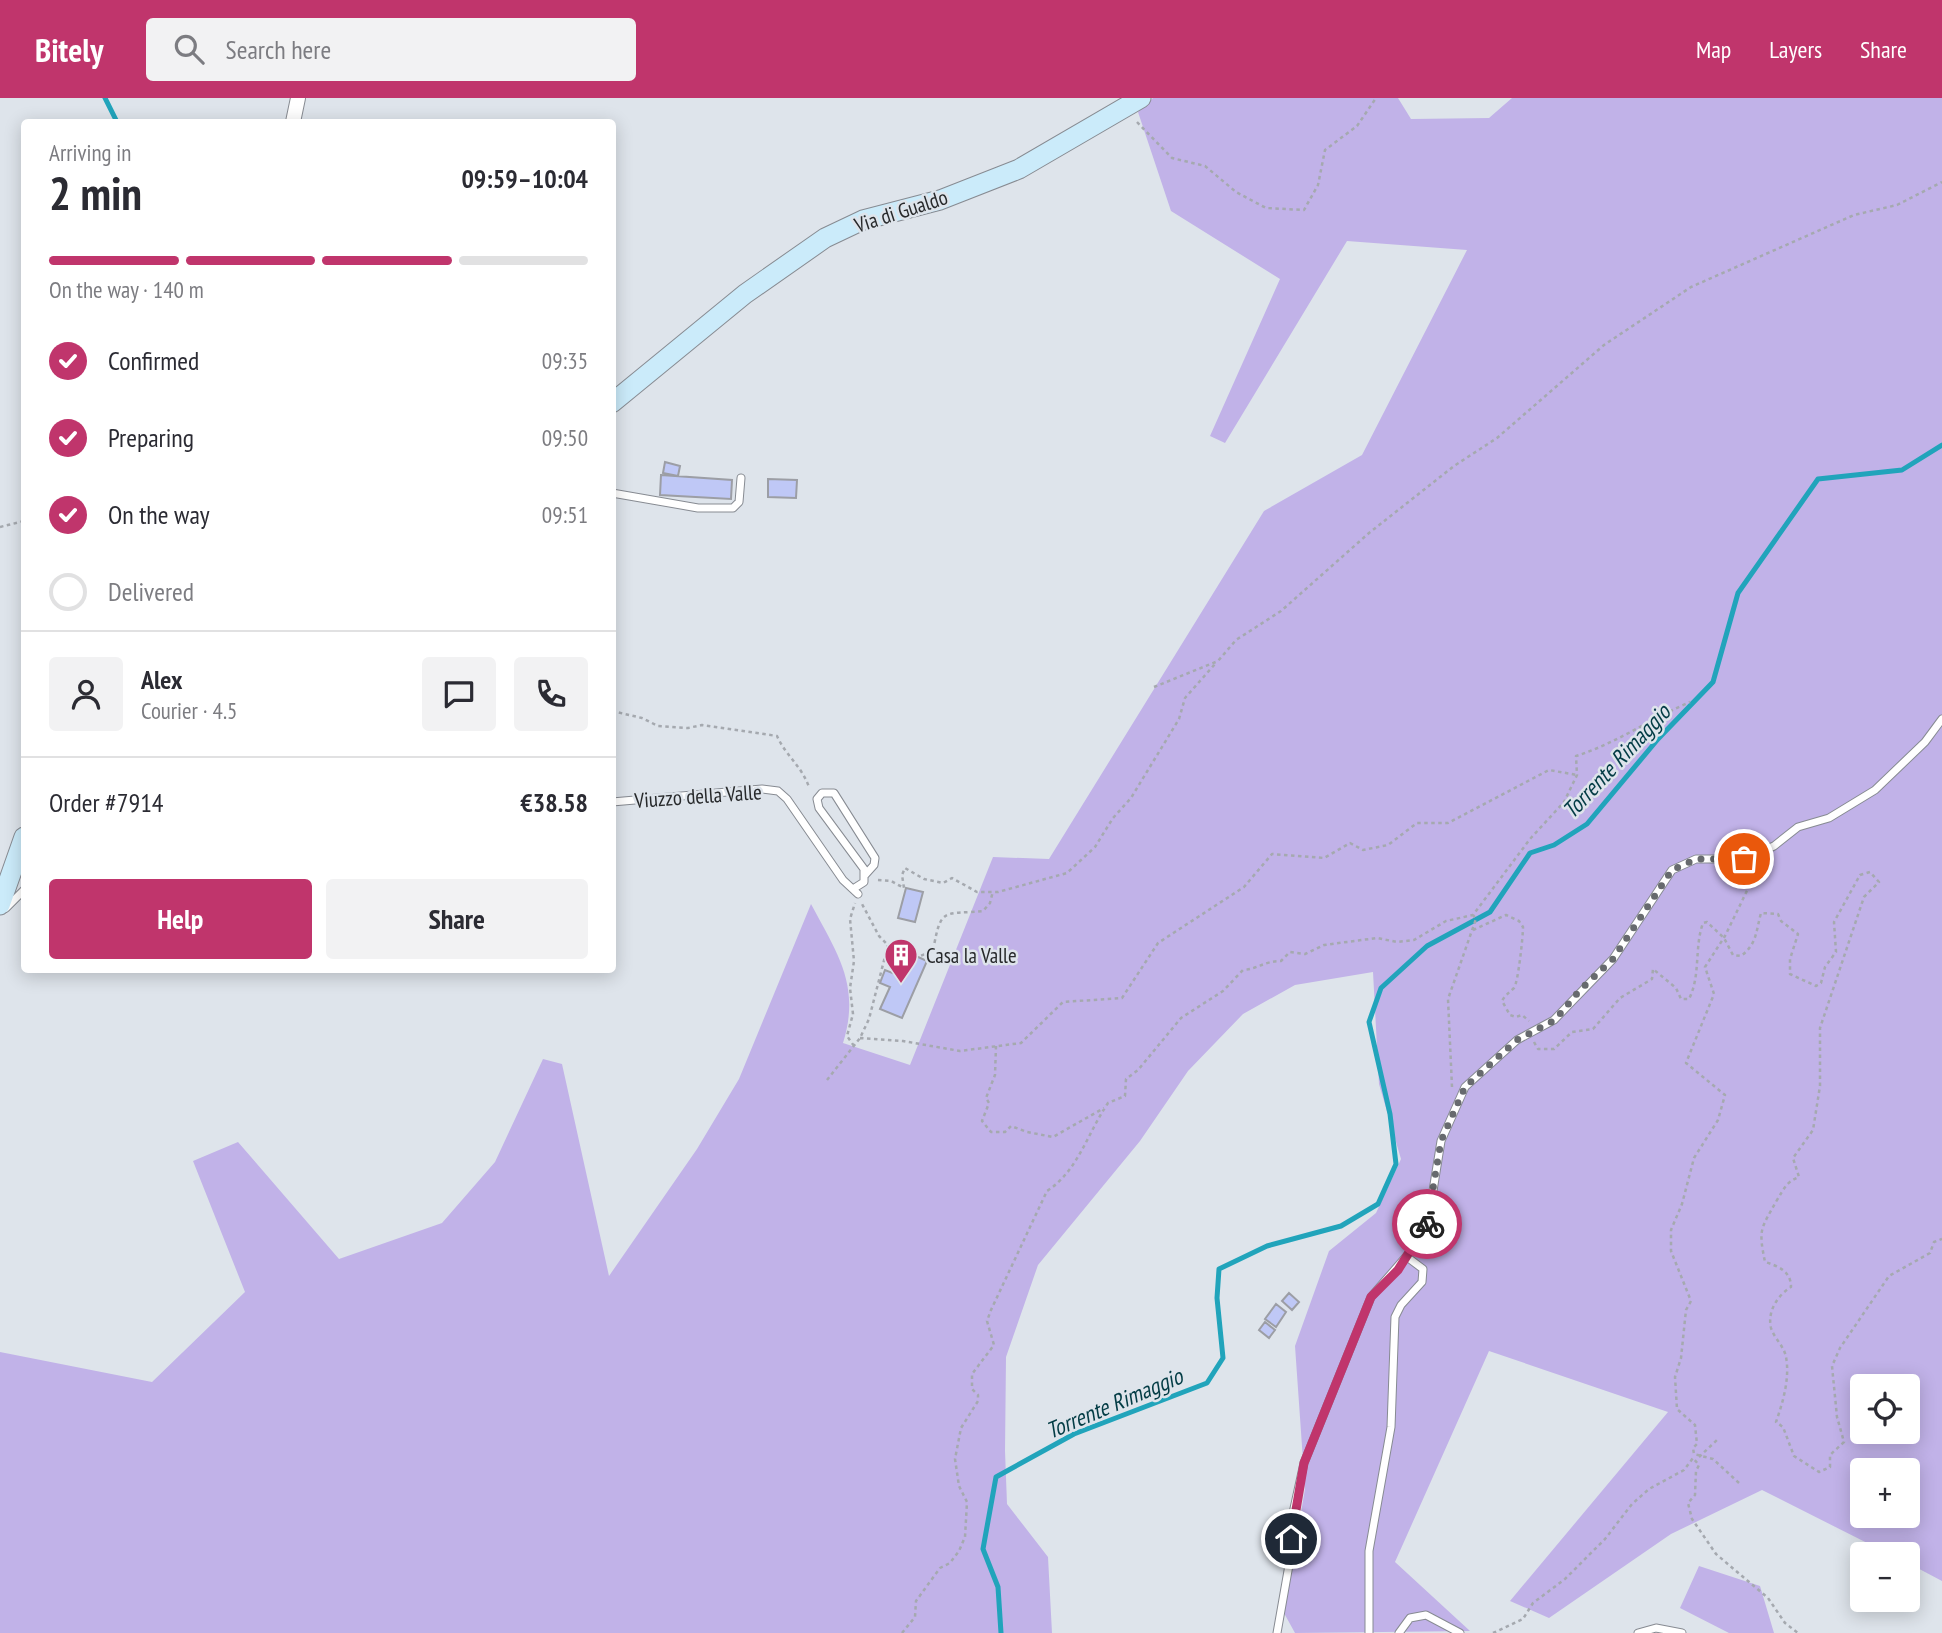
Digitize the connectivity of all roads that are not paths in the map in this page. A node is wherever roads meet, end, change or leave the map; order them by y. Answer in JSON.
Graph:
{"nodes":[{"id":1,"x":298,"y":98,"type":"edge"},
{"id":2,"x":1141,"y":98,"type":"edge"},
{"id":3,"x":294,"y":119,"type":"edge"},
{"id":4,"x":616,"y":400,"type":"edge"},
{"id":5,"x":741,"y":478,"type":"dead end"},
{"id":6,"x":616,"y":494,"type":"edge"},
{"id":7,"x":1942,"y":719,"type":"edge"},
{"id":8,"x":616,"y":802,"type":"edge"},
{"id":9,"x":21,"y":846,"type":"edge"},
{"id":10,"x":864,"y":878,"type":"junction"},
{"id":11,"x":21,"y":893,"type":"edge"},
{"id":12,"x":0,"y":905,"type":"edge"},
{"id":13,"x":0,"y":914,"type":"edge"},
{"id":14,"x":1407,"y":1257,"type":"junction"},
{"id":15,"x":1277,"y":1633,"type":"edge"},
{"id":16,"x":1369,"y":1633,"type":"edge"},
{"id":17,"x":1399,"y":1633,"type":"edge"},
{"id":18,"x":1461,"y":1633,"type":"edge"},
{"id":19,"x":1638,"y":1633,"type":"edge"},
{"id":20,"x":1682,"y":1633,"type":"edge"}],
"edges":[{"from":1,"to":3,"type":"street"},
{"from":2,"to":4,"type":"street","name":"Via di Gualdo"},
{"from":5,"to":6,"type":"lane"},
{"from":7,"to":14,"type":"lane"},
{"from":8,"to":10,"type":"lane","name":"Viuzzo della Valle"},
{"from":9,"to":12,"type":"street"},
{"from":10,"to":10,"type":"lane"},
{"from":11,"to":13,"type":"lane"},
{"from":14,"to":15,"type":"lane"},
{"from":14,"to":16,"type":"lane"},
{"from":17,"to":18,"type":"lane"},
{"from":19,"to":20,"type":"lane"}]}
